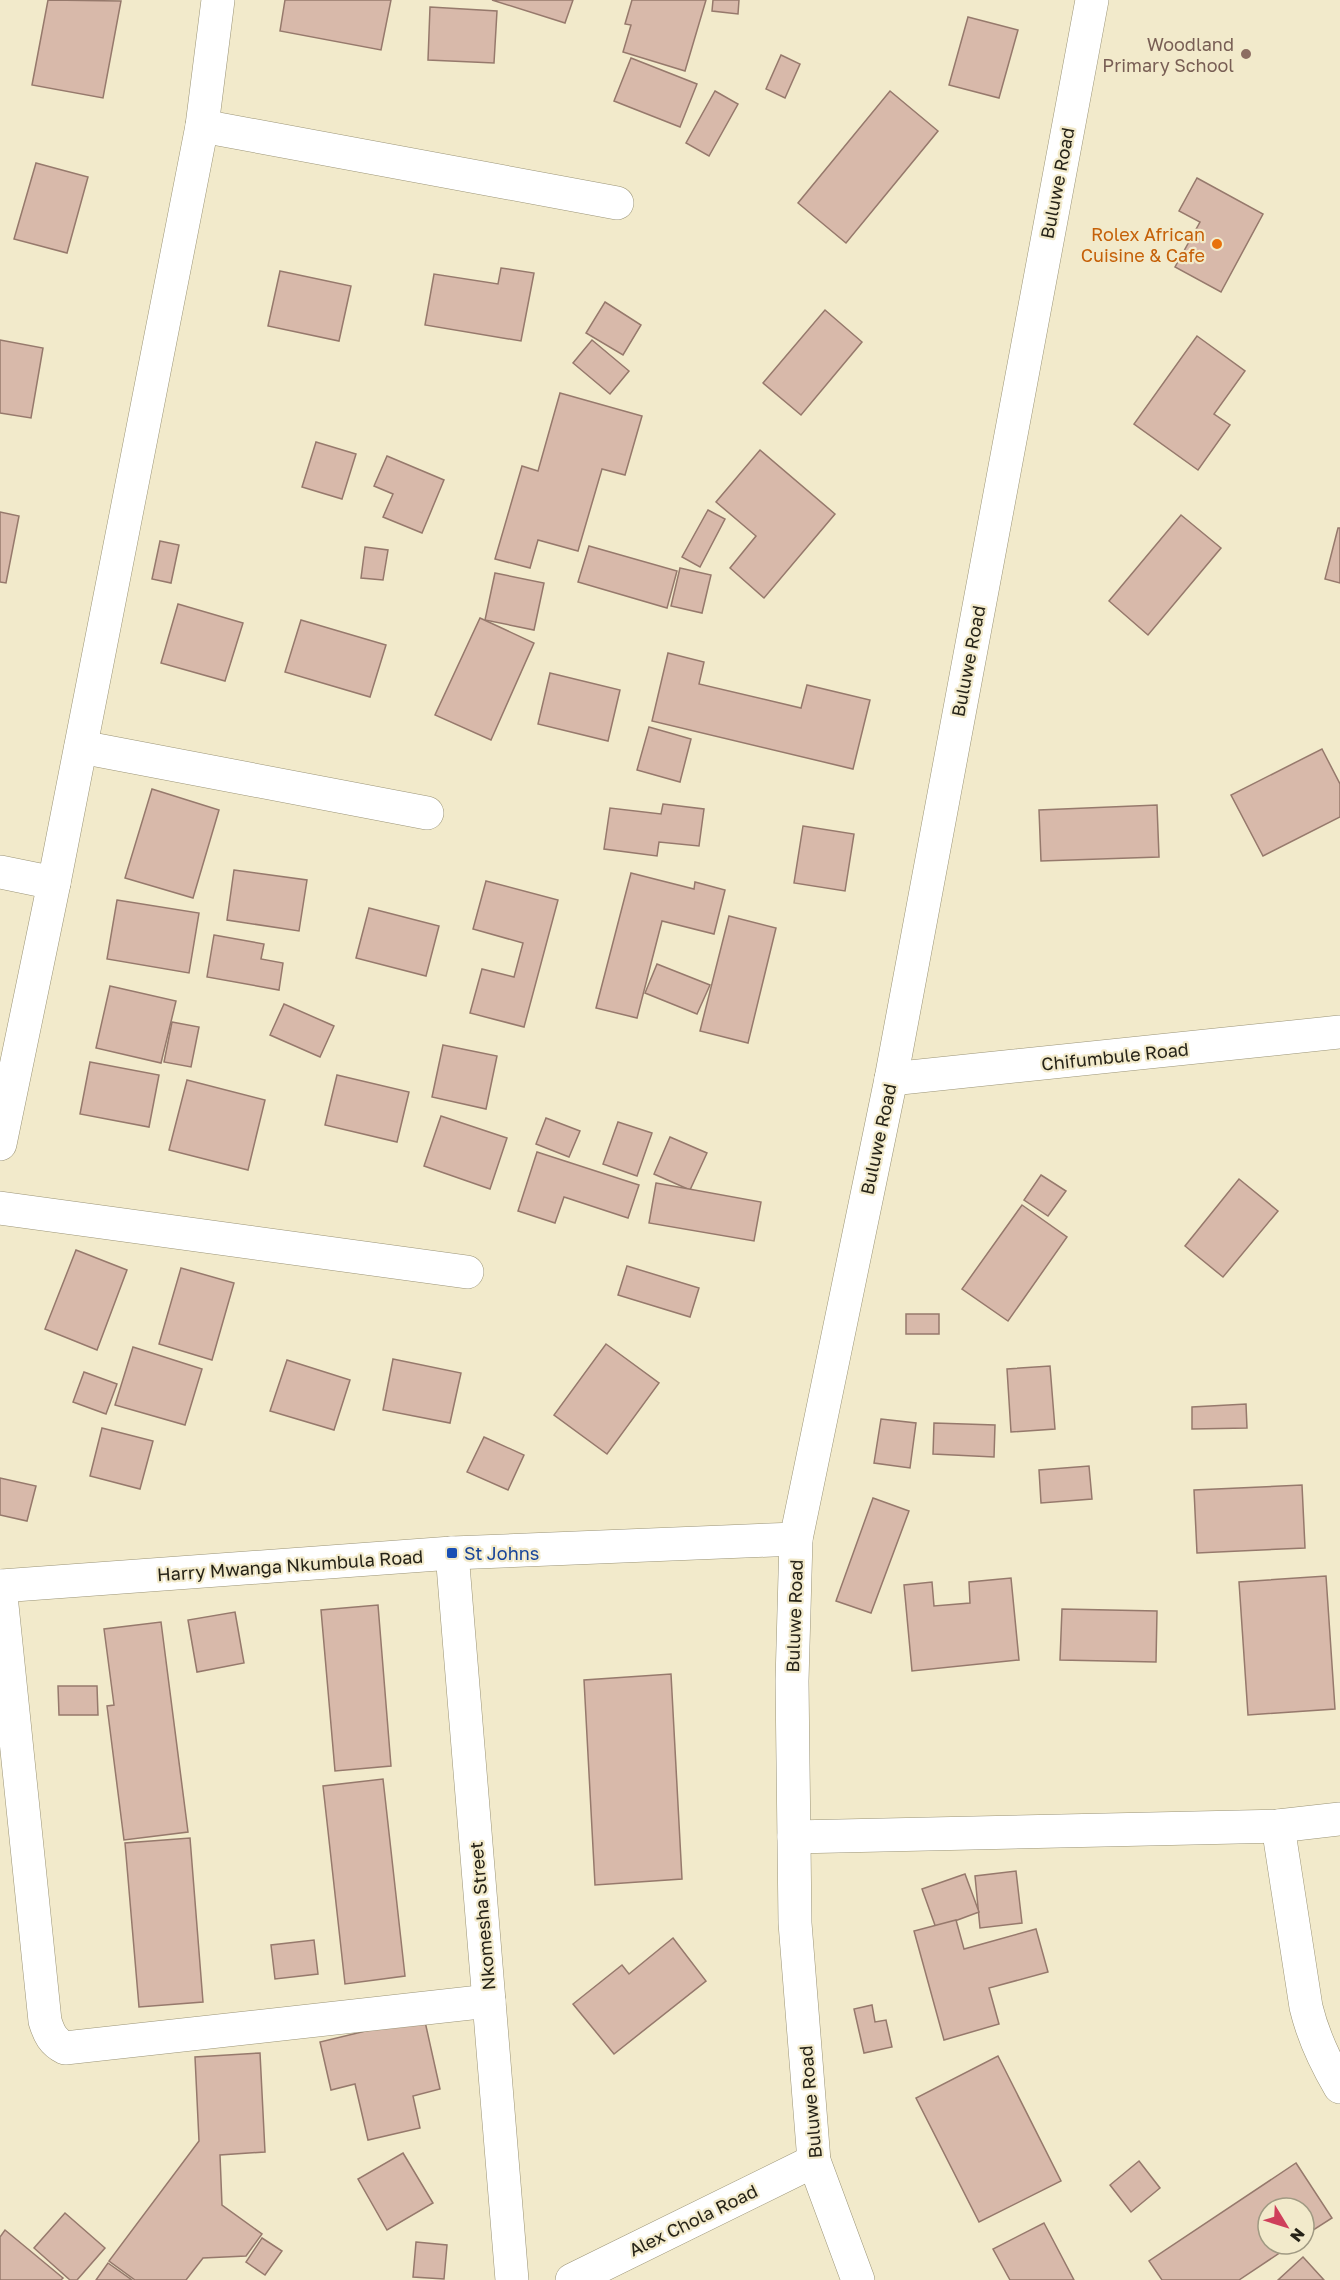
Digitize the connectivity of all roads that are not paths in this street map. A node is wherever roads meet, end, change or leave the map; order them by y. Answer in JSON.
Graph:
{"nodes":[{"id":1,"x":218,"y":0,"type":"edge"},
{"id":2,"x":1092,"y":0,"type":"edge"},
{"id":3,"x":202,"y":126,"type":"junction"},
{"id":4,"x":617,"y":203,"type":"dead end"},
{"id":5,"x":81,"y":747,"type":"junction"},
{"id":6,"x":427,"y":813,"type":"dead end"},
{"id":7,"x":0,"y":872,"type":"edge"},
{"id":8,"x":54,"y":883,"type":"junction"},
{"id":9,"x":1340,"y":1032,"type":"edge"},
{"id":10,"x":891,"y":1079,"type":"junction"},
{"id":11,"x":0,"y":1144,"type":"edge"},
{"id":12,"x":0,"y":1208,"type":"edge"},
{"id":13,"x":467,"y":1272,"type":"dead end"},
{"id":14,"x":796,"y":1539,"type":"junction"},
{"id":15,"x":452,"y":1553,"type":"junction"},
{"id":16,"x":0,"y":1586,"type":"edge"},
{"id":17,"x":1340,"y":1819,"type":"edge"},
{"id":18,"x":1278,"y":1826,"type":"junction"},
{"id":19,"x":794,"y":1837,"type":"junction"},
{"id":20,"x":489,"y":2001,"type":"junction"},
{"id":21,"x":1340,"y":2086,"type":"edge"},
{"id":22,"x":814,"y":2161,"type":"junction"},
{"id":23,"x":512,"y":2280,"type":"edge"},
{"id":24,"x":572,"y":2280,"type":"edge"},
{"id":25,"x":858,"y":2280,"type":"edge"}],
"edges":[{"from":1,"to":3,"type":"street"},
{"from":2,"to":10,"type":"street","name":"Buluwe Road"},
{"from":3,"to":4,"type":"street"},
{"from":3,"to":5,"type":"street"},
{"from":5,"to":6,"type":"street"},
{"from":5,"to":8,"type":"street"},
{"from":7,"to":8,"type":"street"},
{"from":8,"to":11,"type":"street"},
{"from":9,"to":10,"type":"street","name":"Chifumbule Road"},
{"from":10,"to":14,"type":"street","name":"Buluwe Road"},
{"from":12,"to":13,"type":"street"},
{"from":14,"to":15,"type":"street","name":"Harry Mwanga Nkumbula Road"},
{"from":14,"to":19,"type":"street","name":"Buluwe Road"},
{"from":15,"to":16,"type":"street","name":"Harry Mwanga Nkumbula Road"},
{"from":15,"to":20,"type":"street","name":"Nkomesha Street"},
{"from":16,"to":20,"type":"street"},
{"from":17,"to":18,"type":"street"},
{"from":18,"to":19,"type":"street"},
{"from":18,"to":21,"type":"street"},
{"from":19,"to":22,"type":"street","name":"Buluwe Road"},
{"from":20,"to":23,"type":"street","name":"Nkomesha Street"},
{"from":22,"to":24,"type":"street","name":"Alex Chola Road"},
{"from":22,"to":25,"type":"street","name":"Buluwe Road"}]}
